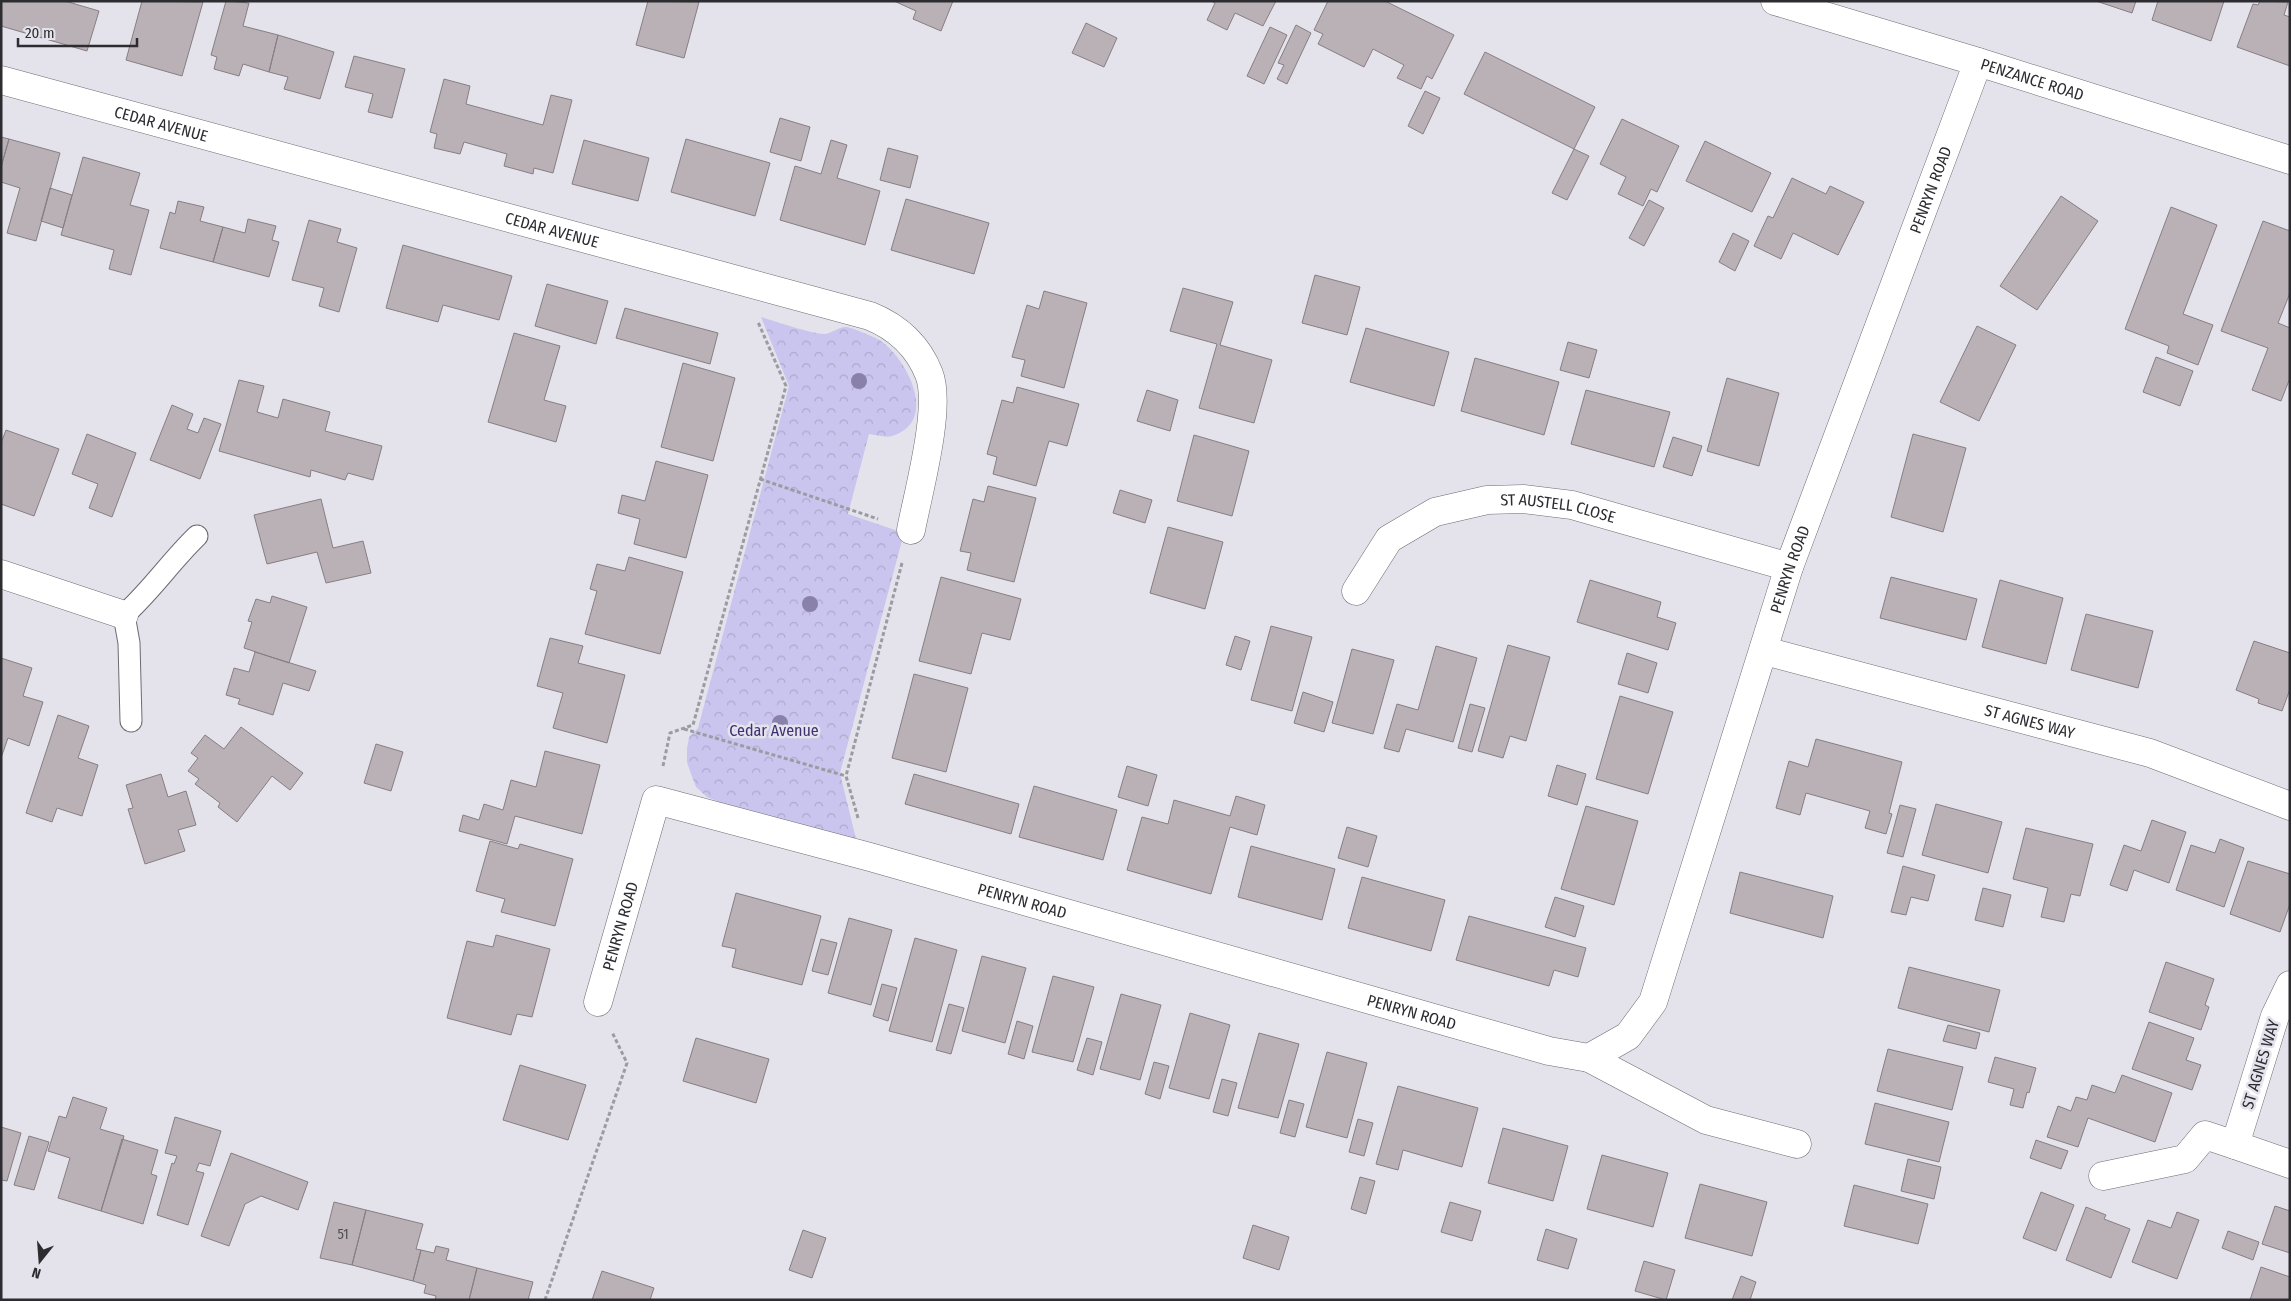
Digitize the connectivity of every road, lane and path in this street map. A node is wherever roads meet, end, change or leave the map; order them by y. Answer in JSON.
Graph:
{"nodes":[{"id":1,"x":1775,"y":1,"type":"edge"},
{"id":2,"x":1978,"y":62,"type":"junction"},
{"id":3,"x":1,"y":80,"type":"edge"},
{"id":4,"x":2290,"y":160,"type":"edge"},
{"id":5,"x":741,"y":282,"type":"junction"},
{"id":6,"x":760,"y":479,"type":"junction"},
{"id":7,"x":911,"y":530,"type":"junction"},
{"id":8,"x":197,"y":536,"type":"dead end"},
{"id":9,"x":1789,"y":567,"type":"junction"},
{"id":10,"x":1,"y":574,"type":"edge"},
{"id":11,"x":1356,"y":591,"type":"dead end"},
{"id":12,"x":124,"y":615,"type":"junction"},
{"id":13,"x":1765,"y":650,"type":"junction"},
{"id":14,"x":131,"y":721,"type":"dead end"},
{"id":15,"x":682,"y":729,"type":"junction"},
{"id":16,"x":846,"y":776,"type":"junction"},
{"id":17,"x":656,"y":800,"type":"junction"},
{"id":18,"x":2290,"y":806,"type":"edge"},
{"id":19,"x":870,"y":857,"type":"junction"},
{"id":20,"x":2290,"y":985,"type":"edge"},
{"id":21,"x":598,"y":1002,"type":"joint"},
{"id":22,"x":1588,"y":1058,"type":"junction"},
{"id":23,"x":1797,"y":1144,"type":"dead end"},
{"id":24,"x":2235,"y":1145,"type":"junction"},
{"id":25,"x":2290,"y":1164,"type":"edge"},
{"id":26,"x":2103,"y":1176,"type":"dead end"},
{"id":27,"x":545,"y":1300,"type":"edge"}],
"edges":[{"from":1,"to":2,"type":"street","name":"PENZANCE ROAD"},
{"from":2,"to":4,"type":"street","name":"PENZANCE ROAD"},
{"from":2,"to":9,"type":"street","name":"PENRYN ROAD"},
{"from":3,"to":5,"type":"street","name":"CEDAR AVENUE"},
{"from":5,"to":6,"type":"path"},
{"from":5,"to":7,"type":"street","name":"CEDAR AVENUE"},
{"from":6,"to":7,"type":"path"},
{"from":6,"to":15,"type":"path"},
{"from":7,"to":16,"type":"path"},
{"from":8,"to":12,"type":"lane"},
{"from":9,"to":11,"type":"street","name":"ST AUSTELL CLOSE"},
{"from":9,"to":13,"type":"street","name":"PENRYN ROAD"},
{"from":10,"to":12,"type":"street"},
{"from":12,"to":14,"type":"lane"},
{"from":13,"to":18,"type":"street","name":"ST AGNES WAY"},
{"from":13,"to":22,"type":"street","name":"PENRYN ROAD"},
{"from":15,"to":16,"type":"path"},
{"from":15,"to":17,"type":"path"},
{"from":16,"to":19,"type":"path"},
{"from":17,"to":19,"type":"street","name":"PENRYN ROAD"},
{"from":17,"to":21,"type":"street","name":"PENRYN ROAD"},
{"from":19,"to":22,"type":"street","name":"PENRYN ROAD"},
{"from":20,"to":24,"type":"street","name":"ST AGNES WAY"},
{"from":21,"to":27,"type":"path"},
{"from":22,"to":23,"type":"street","name":"PENRYN ROAD"},
{"from":24,"to":25,"type":"street"},
{"from":24,"to":26,"type":"street"}]}
